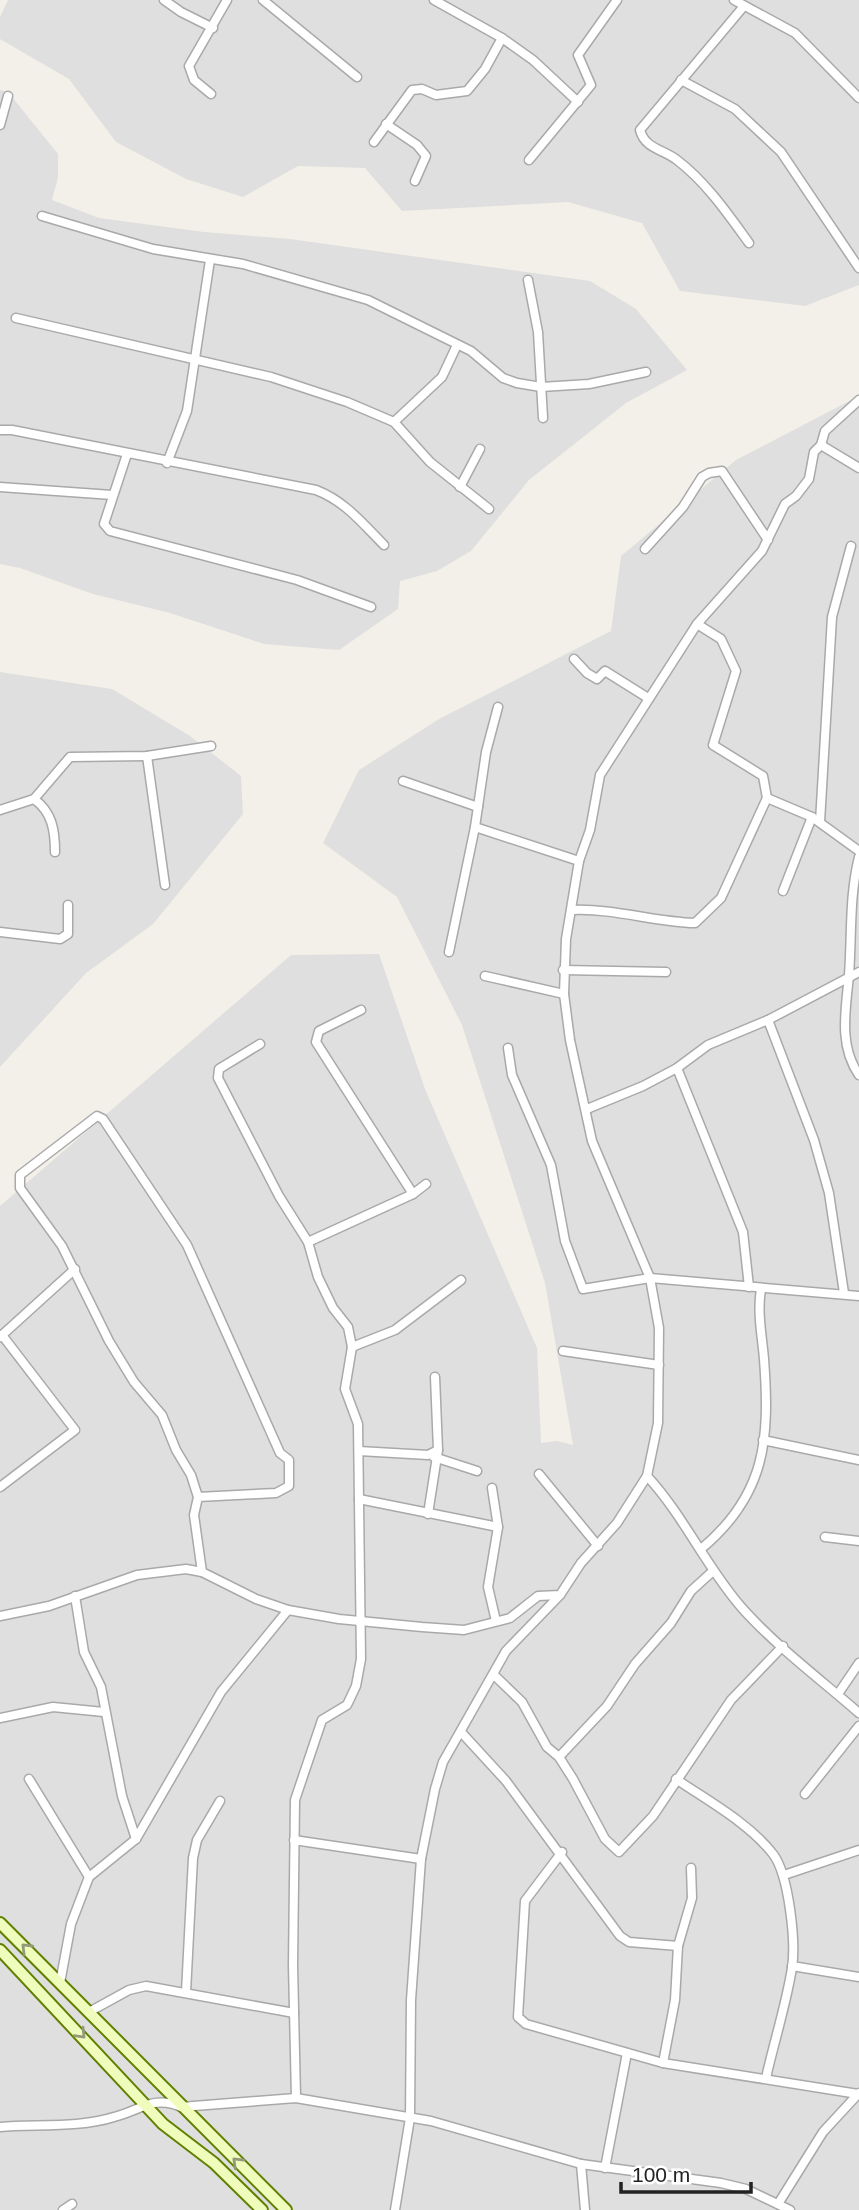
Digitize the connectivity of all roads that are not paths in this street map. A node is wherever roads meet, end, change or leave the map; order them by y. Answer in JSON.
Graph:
{"nodes":[{"id":1,"x":164,"y":0,"type":"edge"},
{"id":2,"x":227,"y":0,"type":"edge"},
{"id":3,"x":263,"y":0,"type":"edge"},
{"id":4,"x":434,"y":0,"type":"edge"},
{"id":5,"x":617,"y":0,"type":"edge"},
{"id":6,"x":734,"y":0,"type":"edge"},
{"id":7,"x":744,"y":6,"type":"junction"},
{"id":8,"x":212,"y":28,"type":"junction"},
{"id":9,"x":502,"y":38,"type":"junction"},
{"id":10,"x":357,"y":77,"type":"dead end"},
{"id":11,"x":681,"y":80,"type":"junction"},
{"id":12,"x":211,"y":94,"type":"dead end"},
{"id":13,"x":8,"y":96,"type":"dead end"},
{"id":14,"x":859,"y":98,"type":"edge"},
{"id":15,"x":578,"y":102,"type":"junction"},
{"id":16,"x":386,"y":124,"type":"junction"},
{"id":17,"x":0,"y":125,"type":"edge"},
{"id":18,"x":374,"y":142,"type":"dead end"},
{"id":19,"x":529,"y":160,"type":"dead end"},
{"id":20,"x":415,"y":181,"type":"dead end"},
{"id":21,"x":42,"y":216,"type":"dead end"},
{"id":22,"x":749,"y":243,"type":"dead end"},
{"id":23,"x":210,"y":260,"type":"junction"},
{"id":24,"x":859,"y":268,"type":"edge"},
{"id":25,"x":528,"y":280,"type":"dead end"},
{"id":26,"x":16,"y":318,"type":"dead end"},
{"id":27,"x":457,"y":345,"type":"junction"},
{"id":28,"x":196,"y":360,"type":"junction"},
{"id":29,"x":646,"y":372,"type":"dead end"},
{"id":30,"x":541,"y":387,"type":"junction"},
{"id":31,"x":859,"y":400,"type":"edge"},
{"id":32,"x":543,"y":418,"type":"dead end"},
{"id":33,"x":394,"y":422,"type":"junction"},
{"id":34,"x":0,"y":430,"type":"edge"},
{"id":35,"x":821,"y":445,"type":"junction"},
{"id":36,"x":481,"y":449,"type":"dead end"},
{"id":37,"x":127,"y":454,"type":"junction"},
{"id":38,"x":167,"y":463,"type":"junction"},
{"id":39,"x":859,"y":468,"type":"edge"},
{"id":40,"x":0,"y":486,"type":"edge"},
{"id":41,"x":460,"y":487,"type":"junction"},
{"id":42,"x":112,"y":495,"type":"junction"},
{"id":43,"x":489,"y":509,"type":"dead end"},
{"id":44,"x":768,"y":540,"type":"junction"},
{"id":45,"x":384,"y":545,"type":"dead end"},
{"id":46,"x":851,"y":546,"type":"dead end"},
{"id":47,"x":645,"y":549,"type":"dead end"},
{"id":48,"x":371,"y":607,"type":"dead end"},
{"id":49,"x":697,"y":624,"type":"junction"},
{"id":50,"x":574,"y":659,"type":"dead end"},
{"id":51,"x":649,"y":698,"type":"junction"},
{"id":52,"x":498,"y":707,"type":"dead end"},
{"id":53,"x":211,"y":746,"type":"dead end"},
{"id":54,"x":147,"y":756,"type":"junction"},
{"id":55,"x":403,"y":781,"type":"dead end"},
{"id":56,"x":767,"y":798,"type":"junction"},
{"id":57,"x":34,"y":799,"type":"junction"},
{"id":58,"x":478,"y":807,"type":"junction"},
{"id":59,"x":0,"y":810,"type":"edge"},
{"id":60,"x":816,"y":820,"type":"junction"},
{"id":61,"x":475,"y":827,"type":"junction"},
{"id":62,"x":859,"y":851,"type":"edge"},
{"id":63,"x":55,"y":852,"type":"dead end"},
{"id":64,"x":859,"y":857,"type":"edge"},
{"id":65,"x":579,"y":861,"type":"junction"},
{"id":66,"x":165,"y":885,"type":"dead end"},
{"id":67,"x":783,"y":891,"type":"dead end"},
{"id":68,"x":68,"y":905,"type":"dead end"},
{"id":69,"x":572,"y":910,"type":"junction"},
{"id":70,"x":0,"y":932,"type":"edge"},
{"id":71,"x":449,"y":952,"type":"dead end"},
{"id":72,"x":563,"y":970,"type":"junction"},
{"id":73,"x":666,"y":972,"type":"dead end"},
{"id":74,"x":859,"y":972,"type":"edge"},
{"id":75,"x":485,"y":976,"type":"dead end"},
{"id":76,"x":848,"y":977,"type":"junction"},
{"id":77,"x":564,"y":994,"type":"junction"},
{"id":78,"x":361,"y":1010,"type":"dead end"},
{"id":79,"x":768,"y":1020,"type":"junction"},
{"id":80,"x":260,"y":1044,"type":"dead end"},
{"id":81,"x":508,"y":1048,"type":"dead end"},
{"id":82,"x":677,"y":1068,"type":"junction"},
{"id":83,"x":859,"y":1075,"type":"edge"},
{"id":84,"x":586,"y":1109,"type":"junction"},
{"id":85,"x":426,"y":1184,"type":"dead end"},
{"id":86,"x":413,"y":1194,"type":"junction"},
{"id":87,"x":308,"y":1242,"type":"junction"},
{"id":88,"x":75,"y":1269,"type":"junction"},
{"id":89,"x":650,"y":1278,"type":"junction"},
{"id":90,"x":461,"y":1280,"type":"dead end"},
{"id":91,"x":749,"y":1287,"type":"junction"},
{"id":92,"x":761,"y":1289,"type":"junction"},
{"id":93,"x":844,"y":1293,"type":"junction"},
{"id":94,"x":859,"y":1296,"type":"edge"},
{"id":95,"x":1,"y":1336,"type":"edge"},
{"id":96,"x":352,"y":1347,"type":"junction"},
{"id":97,"x":563,"y":1351,"type":"dead end"},
{"id":98,"x":659,"y":1365,"type":"junction"},
{"id":99,"x":435,"y":1377,"type":"dead end"},
{"id":100,"x":763,"y":1440,"type":"junction"},
{"id":101,"x":359,"y":1451,"type":"junction"},
{"id":102,"x":437,"y":1454,"type":"junction"},
{"id":103,"x":859,"y":1460,"type":"edge"},
{"id":104,"x":477,"y":1471,"type":"dead end"},
{"id":105,"x":539,"y":1474,"type":"dead end"},
{"id":106,"x":647,"y":1476,"type":"junction"},
{"id":107,"x":0,"y":1487,"type":"edge"},
{"id":108,"x":492,"y":1488,"type":"dead end"},
{"id":109,"x":198,"y":1497,"type":"junction"},
{"id":110,"x":359,"y":1499,"type":"junction"},
{"id":111,"x":428,"y":1514,"type":"junction"},
{"id":112,"x":498,"y":1527,"type":"junction"},
{"id":113,"x":825,"y":1537,"type":"dead end"},
{"id":114,"x":859,"y":1541,"type":"edge"},
{"id":115,"x":598,"y":1546,"type":"junction"},
{"id":116,"x":701,"y":1549,"type":"junction"},
{"id":117,"x":713,"y":1571,"type":"junction"},
{"id":118,"x":202,"y":1572,"type":"junction"},
{"id":119,"x":559,"y":1595,"type":"junction"},
{"id":120,"x":75,"y":1596,"type":"junction"},
{"id":121,"x":288,"y":1610,"type":"junction"},
{"id":122,"x":0,"y":1616,"type":"edge"},
{"id":123,"x":363,"y":1620,"type":"junction"},
{"id":124,"x":496,"y":1621,"type":"junction"},
{"id":125,"x":783,"y":1646,"type":"junction"},
{"id":126,"x":859,"y":1663,"type":"edge"},
{"id":127,"x":494,"y":1675,"type":"junction"},
{"id":128,"x":838,"y":1694,"type":"junction"},
{"id":129,"x":103,"y":1712,"type":"junction"},
{"id":130,"x":859,"y":1713,"type":"edge"},
{"id":131,"x":0,"y":1718,"type":"edge"},
{"id":132,"x":859,"y":1726,"type":"edge"},
{"id":133,"x":461,"y":1732,"type":"junction"},
{"id":134,"x":559,"y":1757,"type":"junction"},
{"id":135,"x":29,"y":1779,"type":"dead end"},
{"id":136,"x":676,"y":1779,"type":"junction"},
{"id":137,"x":806,"y":1794,"type":"dead end"},
{"id":138,"x":220,"y":1801,"type":"dead end"},
{"id":139,"x":136,"y":1839,"type":"junction"},
{"id":140,"x":294,"y":1840,"type":"junction"},
{"id":141,"x":859,"y":1850,"type":"edge"},
{"id":142,"x":562,"y":1853,"type":"junction"},
{"id":143,"x":421,"y":1858,"type":"junction"},
{"id":144,"x":691,"y":1868,"type":"dead end"},
{"id":145,"x":784,"y":1875,"type":"junction"},
{"id":146,"x":89,"y":1877,"type":"junction"},
{"id":147,"x":0,"y":1923,"type":"edge"},
{"id":148,"x":678,"y":1946,"type":"junction"},
{"id":149,"x":0,"y":1950,"type":"edge"},
{"id":150,"x":792,"y":1966,"type":"junction"},
{"id":151,"x":859,"y":1977,"type":"edge"},
{"id":152,"x":60,"y":1983,"type":"junction"},
{"id":153,"x":186,"y":1992,"type":"junction"},
{"id":154,"x":89,"y":2012,"type":"junction"},
{"id":155,"x":294,"y":2013,"type":"junction"},
{"id":156,"x":627,"y":2053,"type":"junction"},
{"id":157,"x":663,"y":2063,"type":"junction"},
{"id":158,"x":766,"y":2078,"type":"junction"},
{"id":159,"x":858,"y":2093,"type":"edge"},
{"id":160,"x":296,"y":2098,"type":"junction"},
{"id":161,"x":146,"y":2106,"type":"junction"},
{"id":162,"x":181,"y":2107,"type":"junction"},
{"id":163,"x":410,"y":2118,"type":"junction"},
{"id":164,"x":0,"y":2127,"type":"edge"},
{"id":165,"x":581,"y":2164,"type":"junction"},
{"id":166,"x":605,"y":2168,"type":"junction"},
{"id":167,"x":72,"y":2204,"type":"dead end"},
{"id":168,"x":778,"y":2204,"type":"junction"},
{"id":169,"x":63,"y":2210,"type":"edge"},
{"id":170,"x":262,"y":2210,"type":"edge"},
{"id":171,"x":286,"y":2210,"type":"edge"},
{"id":172,"x":395,"y":2210,"type":"edge"},
{"id":173,"x":585,"y":2210,"type":"edge"},
{"id":174,"x":790,"y":2210,"type":"edge"}],
"edges":[{"from":1,"to":8,"type":"street"},
{"from":2,"to":8,"type":"street"},
{"from":3,"to":10,"type":"street"},
{"from":4,"to":9,"type":"street"},
{"from":5,"to":15,"type":"street"},
{"from":6,"to":7,"type":"street"},
{"from":7,"to":11,"type":"street"},
{"from":7,"to":14,"type":"street"},
{"from":8,"to":12,"type":"street"},
{"from":9,"to":15,"type":"street"},
{"from":9,"to":16,"type":"street"},
{"from":11,"to":22,"type":"street"},
{"from":11,"to":24,"type":"street"},
{"from":13,"to":17,"type":"street"},
{"from":15,"to":19,"type":"street"},
{"from":16,"to":18,"type":"street"},
{"from":16,"to":20,"type":"street"},
{"from":21,"to":23,"type":"street"},
{"from":23,"to":27,"type":"street"},
{"from":23,"to":28,"type":"street"},
{"from":25,"to":30,"type":"street"},
{"from":26,"to":28,"type":"street"},
{"from":27,"to":30,"type":"street"},
{"from":27,"to":33,"type":"street"},
{"from":28,"to":33,"type":"street"},
{"from":28,"to":38,"type":"street"},
{"from":29,"to":30,"type":"street"},
{"from":30,"to":32,"type":"street"},
{"from":31,"to":35,"type":"street"},
{"from":33,"to":41,"type":"street"},
{"from":34,"to":37,"type":"street"},
{"from":35,"to":39,"type":"street"},
{"from":35,"to":44,"type":"street"},
{"from":36,"to":41,"type":"street"},
{"from":37,"to":38,"type":"street"},
{"from":37,"to":42,"type":"street"},
{"from":38,"to":45,"type":"street"},
{"from":40,"to":42,"type":"street"},
{"from":41,"to":43,"type":"street"},
{"from":42,"to":48,"type":"street"},
{"from":44,"to":47,"type":"street"},
{"from":44,"to":49,"type":"street"},
{"from":46,"to":60,"type":"street"},
{"from":49,"to":51,"type":"street"},
{"from":49,"to":56,"type":"street"},
{"from":50,"to":51,"type":"street"},
{"from":51,"to":65,"type":"street"},
{"from":52,"to":58,"type":"street"},
{"from":53,"to":54,"type":"street"},
{"from":54,"to":57,"type":"street"},
{"from":54,"to":66,"type":"street"},
{"from":55,"to":58,"type":"street"},
{"from":56,"to":60,"type":"street"},
{"from":56,"to":69,"type":"street"},
{"from":57,"to":59,"type":"street"},
{"from":57,"to":63,"type":"street"},
{"from":58,"to":61,"type":"street"},
{"from":60,"to":62,"type":"street"},
{"from":60,"to":67,"type":"street"},
{"from":61,"to":65,"type":"street"},
{"from":61,"to":71,"type":"street"},
{"from":64,"to":76,"type":"street"},
{"from":65,"to":69,"type":"street"},
{"from":68,"to":70,"type":"street"},
{"from":69,"to":72,"type":"street"},
{"from":72,"to":73,"type":"street"},
{"from":72,"to":77,"type":"street"},
{"from":74,"to":76,"type":"street"},
{"from":75,"to":77,"type":"street"},
{"from":76,"to":79,"type":"street"},
{"from":76,"to":83,"type":"street"},
{"from":77,"to":84,"type":"street"},
{"from":78,"to":86,"type":"street"},
{"from":79,"to":82,"type":"street"},
{"from":79,"to":93,"type":"street"},
{"from":80,"to":87,"type":"street"},
{"from":81,"to":89,"type":"street"},
{"from":82,"to":84,"type":"street"},
{"from":82,"to":91,"type":"street"},
{"from":84,"to":89,"type":"street"},
{"from":85,"to":86,"type":"street"},
{"from":86,"to":87,"type":"street"},
{"from":87,"to":96,"type":"street"},
{"from":88,"to":95,"type":"street"},
{"from":88,"to":109,"type":"street"},
{"from":88,"to":109,"type":"street"},
{"from":89,"to":91,"type":"street"},
{"from":89,"to":98,"type":"street"},
{"from":90,"to":96,"type":"street"},
{"from":91,"to":92,"type":"street"},
{"from":92,"to":93,"type":"street"},
{"from":92,"to":100,"type":"street"},
{"from":93,"to":94,"type":"street"},
{"from":95,"to":107,"type":"street"},
{"from":96,"to":101,"type":"street"},
{"from":97,"to":98,"type":"street"},
{"from":98,"to":106,"type":"street"},
{"from":99,"to":102,"type":"street"},
{"from":100,"to":103,"type":"street"},
{"from":100,"to":116,"type":"street"},
{"from":101,"to":102,"type":"street"},
{"from":101,"to":110,"type":"street"},
{"from":102,"to":104,"type":"street"},
{"from":102,"to":111,"type":"street"},
{"from":105,"to":115,"type":"street"},
{"from":106,"to":115,"type":"street"},
{"from":106,"to":116,"type":"street"},
{"from":108,"to":112,"type":"street"},
{"from":109,"to":118,"type":"street"},
{"from":110,"to":111,"type":"street"},
{"from":110,"to":123,"type":"street"},
{"from":111,"to":112,"type":"street"},
{"from":112,"to":124,"type":"street"},
{"from":113,"to":114,"type":"street"},
{"from":115,"to":119,"type":"street"},
{"from":116,"to":117,"type":"street"},
{"from":117,"to":125,"type":"street"},
{"from":117,"to":134,"type":"street"},
{"from":118,"to":120,"type":"street"},
{"from":118,"to":121,"type":"street"},
{"from":119,"to":124,"type":"street"},
{"from":119,"to":127,"type":"street"},
{"from":120,"to":122,"type":"street"},
{"from":120,"to":129,"type":"street"},
{"from":121,"to":123,"type":"street"},
{"from":121,"to":139,"type":"street"},
{"from":123,"to":124,"type":"street"},
{"from":123,"to":140,"type":"street"},
{"from":125,"to":128,"type":"street"},
{"from":125,"to":136,"type":"street"},
{"from":126,"to":128,"type":"street"},
{"from":127,"to":133,"type":"street"},
{"from":127,"to":134,"type":"street"},
{"from":128,"to":130,"type":"street"},
{"from":129,"to":131,"type":"street"},
{"from":129,"to":139,"type":"street"},
{"from":132,"to":137,"type":"street"},
{"from":133,"to":142,"type":"street"},
{"from":133,"to":143,"type":"street"},
{"from":134,"to":136,"type":"street"},
{"from":135,"to":146,"type":"street"},
{"from":136,"to":145,"type":"street"},
{"from":138,"to":153,"type":"street"},
{"from":139,"to":146,"type":"street"},
{"from":140,"to":143,"type":"street"},
{"from":140,"to":155,"type":"street"},
{"from":141,"to":145,"type":"street"},
{"from":142,"to":148,"type":"street"},
{"from":142,"to":156,"type":"street"},
{"from":143,"to":163,"type":"street"},
{"from":144,"to":148,"type":"street"},
{"from":145,"to":150,"type":"street"},
{"from":146,"to":152,"type":"street"},
{"from":152,"to":147,"type":"street","one_way":true},
{"from":148,"to":157,"type":"street"},
{"from":149,"to":161,"type":"street","one_way":true},
{"from":150,"to":151,"type":"street"},
{"from":150,"to":158,"type":"street"},
{"from":152,"to":154,"type":"street"},
{"from":153,"to":154,"type":"street"},
{"from":153,"to":155,"type":"street"},
{"from":154,"to":162,"type":"street"},
{"from":155,"to":160,"type":"street"},
{"from":156,"to":157,"type":"street"},
{"from":156,"to":166,"type":"street"},
{"from":157,"to":158,"type":"street"},
{"from":158,"to":159,"type":"street"},
{"from":159,"to":168,"type":"street"},
{"from":160,"to":162,"type":"street"},
{"from":160,"to":163,"type":"street"},
{"from":161,"to":162,"type":"street"},
{"from":161,"to":164,"type":"street"},
{"from":161,"to":170,"type":"street"},
{"from":171,"to":162,"type":"street","one_way":true},
{"from":163,"to":165,"type":"street"},
{"from":163,"to":172,"type":"street"},
{"from":165,"to":166,"type":"street"},
{"from":165,"to":173,"type":"street"},
{"from":166,"to":168,"type":"street"},
{"from":167,"to":169,"type":"street"},
{"from":168,"to":174,"type":"street"}]}
